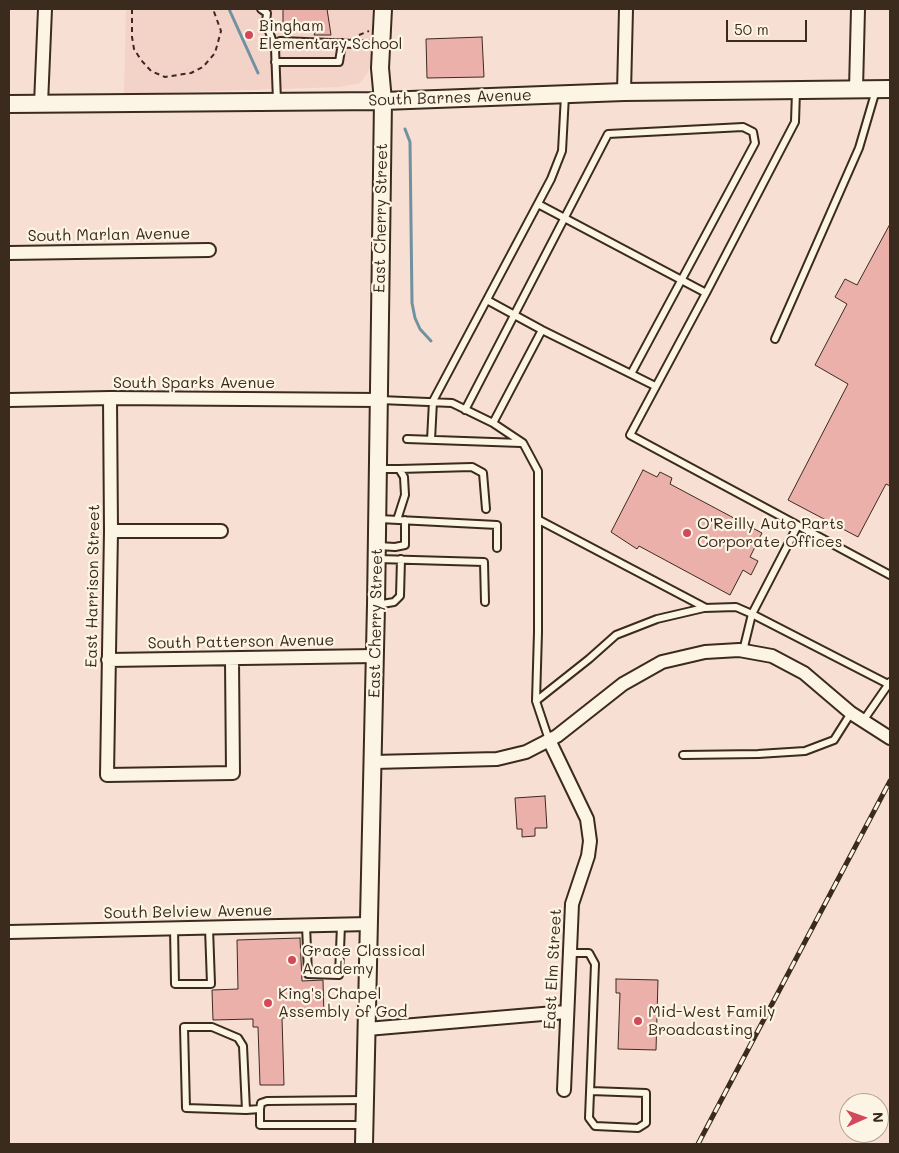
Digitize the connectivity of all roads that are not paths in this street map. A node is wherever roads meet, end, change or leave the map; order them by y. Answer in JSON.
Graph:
{"nodes":[{"id":1,"x":45,"y":9,"type":"edge"},
{"id":2,"x":261,"y":9,"type":"edge"},
{"id":3,"x":383,"y":9,"type":"edge"},
{"id":4,"x":389,"y":9,"type":"edge"},
{"id":5,"x":626,"y":9,"type":"edge"},
{"id":6,"x":858,"y":9,"type":"edge"},
{"id":7,"x":342,"y":43,"type":"junction"},
{"id":8,"x":381,"y":45,"type":"junction"},
{"id":9,"x":275,"y":48,"type":"junction"},
{"id":10,"x":275,"y":62,"type":"junction"},
{"id":11,"x":856,"y":89,"type":"junction"},
{"id":12,"x":884,"y":89,"type":"edge"},
{"id":13,"x":796,"y":90,"type":"junction"},
{"id":14,"x":624,"y":92,"type":"junction"},
{"id":15,"x":565,"y":94,"type":"junction"},
{"id":16,"x":277,"y":101,"type":"junction"},
{"id":17,"x":383,"y":101,"type":"junction"},
{"id":18,"x":9,"y":104,"type":"edge"},
{"id":19,"x":41,"y":104,"type":"junction"},
{"id":20,"x":538,"y":204,"type":"junction"},
{"id":21,"x":564,"y":219,"type":"junction"},
{"id":22,"x":209,"y":250,"type":"dead end"},
{"id":23,"x":9,"y":253,"type":"edge"},
{"id":24,"x":681,"y":281,"type":"junction"},
{"id":25,"x":706,"y":293,"type":"junction"},
{"id":26,"x":487,"y":300,"type":"junction"},
{"id":27,"x":515,"y":315,"type":"junction"},
{"id":28,"x":542,"y":330,"type":"junction"},
{"id":29,"x":775,"y":339,"type":"dead end"},
{"id":30,"x":631,"y":374,"type":"junction"},
{"id":31,"x":655,"y":386,"type":"junction"},
{"id":32,"x":110,"y":398,"type":"junction"},
{"id":33,"x":9,"y":400,"type":"edge"},
{"id":34,"x":380,"y":400,"type":"junction"},
{"id":35,"x":433,"y":401,"type":"junction"},
{"id":36,"x":465,"y":410,"type":"junction"},
{"id":37,"x":493,"y":423,"type":"junction"},
{"id":38,"x":408,"y":439,"type":"dead end"},
{"id":39,"x":432,"y":440,"type":"junction"},
{"id":40,"x":523,"y":442,"type":"junction"},
{"id":41,"x":379,"y":469,"type":"junction"},
{"id":42,"x":399,"y":469,"type":"junction"},
{"id":43,"x":486,"y":509,"type":"dead end"},
{"id":44,"x":378,"y":519,"type":"junction"},
{"id":45,"x":397,"y":520,"type":"junction"},
{"id":46,"x":405,"y":520,"type":"junction"},
{"id":47,"x":539,"y":520,"type":"junction"},
{"id":48,"x":798,"y":526,"type":"junction"},
{"id":49,"x":111,"y":531,"type":"junction"},
{"id":50,"x":221,"y":531,"type":"dead end"},
{"id":51,"x":497,"y":548,"type":"dead end"},
{"id":52,"x":377,"y":552,"type":"junction"},
{"id":53,"x":401,"y":559,"type":"junction"},
{"id":54,"x":890,"y":575,"type":"edge"},
{"id":55,"x":485,"y":602,"type":"dead end"},
{"id":56,"x":376,"y":605,"type":"junction"},
{"id":57,"x":704,"y":608,"type":"junction"},
{"id":58,"x":752,"y":614,"type":"junction"},
{"id":59,"x":743,"y":651,"type":"junction"},
{"id":60,"x":376,"y":656,"type":"junction"},
{"id":61,"x":108,"y":660,"type":"junction"},
{"id":62,"x":232,"y":660,"type":"junction"},
{"id":63,"x":889,"y":682,"type":"edge"},
{"id":64,"x":536,"y":701,"type":"junction"},
{"id":65,"x":851,"y":713,"type":"junction"},
{"id":66,"x":863,"y":722,"type":"junction"},
{"id":67,"x":890,"y":738,"type":"edge"},
{"id":68,"x":549,"y":740,"type":"junction"},
{"id":69,"x":683,"y":755,"type":"dead end"},
{"id":70,"x":373,"y":762,"type":"junction"},
{"id":71,"x":369,"y":924,"type":"junction"},
{"id":72,"x":306,"y":925,"type":"junction"},
{"id":73,"x":340,"y":925,"type":"junction"},
{"id":74,"x":209,"y":928,"type":"junction"},
{"id":75,"x":9,"y":932,"type":"edge"},
{"id":76,"x":174,"y":934,"type":"junction"},
{"id":77,"x":569,"y":953,"type":"junction"},
{"id":78,"x":566,"y":1012,"type":"junction"},
{"id":79,"x":367,"y":1029,"type":"junction"},
{"id":80,"x":564,"y":1090,"type":"dead end"},
{"id":81,"x":591,"y":1091,"type":"junction"},
{"id":82,"x":365,"y":1100,"type":"junction"},
{"id":83,"x":260,"y":1109,"type":"junction"},
{"id":84,"x":246,"y":1110,"type":"junction"},
{"id":85,"x":365,"y":1125,"type":"junction"},
{"id":86,"x":364,"y":1144,"type":"edge"}],
"edges":[{"from":1,"to":19,"type":"street"},
{"from":2,"to":9,"type":"lane"},
{"from":3,"to":8,"type":"street","name":"East Cherry Street"},
{"from":4,"to":17,"type":"street","name":"East Cherry Street"},
{"from":5,"to":14,"type":"street"},
{"from":6,"to":11,"type":"street"},
{"from":7,"to":8,"type":"lane"},
{"from":7,"to":9,"type":"lane"},
{"from":7,"to":10,"type":"lane"},
{"from":8,"to":17,"type":"street","name":"East Cherry Street"},
{"from":9,"to":10,"type":"lane"},
{"from":10,"to":16,"type":"lane"},
{"from":11,"to":12,"type":"street","name":"South Barnes Avenue"},
{"from":11,"to":13,"type":"street","name":"South Barnes Avenue"},
{"from":12,"to":29,"type":"lane"},
{"from":13,"to":14,"type":"street","name":"South Barnes Avenue"},
{"from":13,"to":25,"type":"lane"},
{"from":14,"to":15,"type":"street","name":"South Barnes Avenue"},
{"from":15,"to":17,"type":"street","name":"South Barnes Avenue"},
{"from":15,"to":20,"type":"lane"},
{"from":16,"to":17,"type":"street","name":"South Barnes Avenue"},
{"from":16,"to":19,"type":"street","name":"South Barnes Avenue"},
{"from":17,"to":34,"type":"street","name":"East Cherry Street"},
{"from":18,"to":19,"type":"street","name":"South Barnes Avenue"},
{"from":20,"to":21,"type":"lane"},
{"from":20,"to":26,"type":"lane"},
{"from":21,"to":24,"type":"lane"},
{"from":21,"to":24,"type":"lane"},
{"from":21,"to":27,"type":"lane"},
{"from":22,"to":23,"type":"street","name":"South Marlan Avenue"},
{"from":24,"to":25,"type":"lane"},
{"from":24,"to":30,"type":"lane"},
{"from":25,"to":31,"type":"lane"},
{"from":26,"to":27,"type":"lane"},
{"from":26,"to":35,"type":"lane"},
{"from":27,"to":28,"type":"lane"},
{"from":27,"to":36,"type":"lane"},
{"from":28,"to":30,"type":"lane"},
{"from":28,"to":37,"type":"lane"},
{"from":30,"to":31,"type":"lane"},
{"from":31,"to":48,"type":"lane"},
{"from":32,"to":33,"type":"street","name":"South Sparks Avenue"},
{"from":32,"to":34,"type":"street","name":"South Sparks Avenue"},
{"from":32,"to":49,"type":"street","name":"East Harrison Street"},
{"from":34,"to":35,"type":"lane"},
{"from":34,"to":41,"type":"street","name":"East Cherry Street"},
{"from":35,"to":36,"type":"lane"},
{"from":35,"to":39,"type":"lane"},
{"from":36,"to":37,"type":"lane"},
{"from":37,"to":40,"type":"lane"},
{"from":38,"to":39,"type":"lane"},
{"from":39,"to":40,"type":"lane"},
{"from":40,"to":47,"type":"lane"},
{"from":41,"to":42,"type":"lane"},
{"from":41,"to":44,"type":"street","name":"East Cherry Street"},
{"from":42,"to":43,"type":"lane"},
{"from":42,"to":45,"type":"lane"},
{"from":44,"to":45,"type":"lane"},
{"from":44,"to":52,"type":"street","name":"East Cherry Street"},
{"from":45,"to":46,"type":"lane"},
{"from":46,"to":51,"type":"lane"},
{"from":46,"to":52,"type":"lane"},
{"from":47,"to":57,"type":"lane"},
{"from":47,"to":64,"type":"lane"},
{"from":48,"to":54,"type":"lane"},
{"from":48,"to":58,"type":"lane"},
{"from":49,"to":50,"type":"street"},
{"from":49,"to":61,"type":"street","name":"East Harrison Street"},
{"from":52,"to":53,"type":"lane"},
{"from":52,"to":56,"type":"street","name":"East Cherry Street"},
{"from":53,"to":55,"type":"lane"},
{"from":53,"to":56,"type":"lane"},
{"from":56,"to":60,"type":"street","name":"East Cherry Street"},
{"from":57,"to":58,"type":"lane"},
{"from":57,"to":64,"type":"lane"},
{"from":58,"to":59,"type":"lane"},
{"from":58,"to":63,"type":"lane"},
{"from":59,"to":65,"type":"street"},
{"from":59,"to":68,"type":"street"},
{"from":60,"to":62,"type":"street","name":"South Patterson Avenue"},
{"from":60,"to":70,"type":"street","name":"East Cherry Street"},
{"from":61,"to":62,"type":"street","name":"South Patterson Avenue"},
{"from":61,"to":62,"type":"street","name":"East Harrison Street"},
{"from":63,"to":66,"type":"lane"},
{"from":64,"to":68,"type":"lane"},
{"from":65,"to":66,"type":"street"},
{"from":65,"to":69,"type":"lane"},
{"from":66,"to":67,"type":"street"},
{"from":68,"to":70,"type":"street"},
{"from":68,"to":77,"type":"street","name":"East Elm Street"},
{"from":70,"to":71,"type":"street","name":"East Cherry Street"},
{"from":71,"to":73,"type":"street","name":"South Belview Avenue"},
{"from":71,"to":79,"type":"street","name":"East Cherry Street"},
{"from":72,"to":73,"type":"street","name":"South Belview Avenue"},
{"from":72,"to":73,"type":"lane"},
{"from":72,"to":74,"type":"street","name":"South Belview Avenue"},
{"from":74,"to":76,"type":"street","name":"South Belview Avenue"},
{"from":74,"to":76,"type":"lane"},
{"from":75,"to":76,"type":"street","name":"South Belview Avenue"},
{"from":77,"to":78,"type":"street","name":"East Elm Street"},
{"from":77,"to":81,"type":"lane"},
{"from":78,"to":79,"type":"street"},
{"from":78,"to":80,"type":"street","name":"East Elm Street"},
{"from":79,"to":82,"type":"street","name":"East Cherry Street"},
{"from":81,"to":81,"type":"lane"},
{"from":82,"to":83,"type":"lane"},
{"from":82,"to":85,"type":"street","name":"East Cherry Street"},
{"from":83,"to":84,"type":"lane"},
{"from":83,"to":85,"type":"lane"},
{"from":84,"to":84,"type":"lane"},
{"from":85,"to":86,"type":"street","name":"East Cherry Street"}]}
